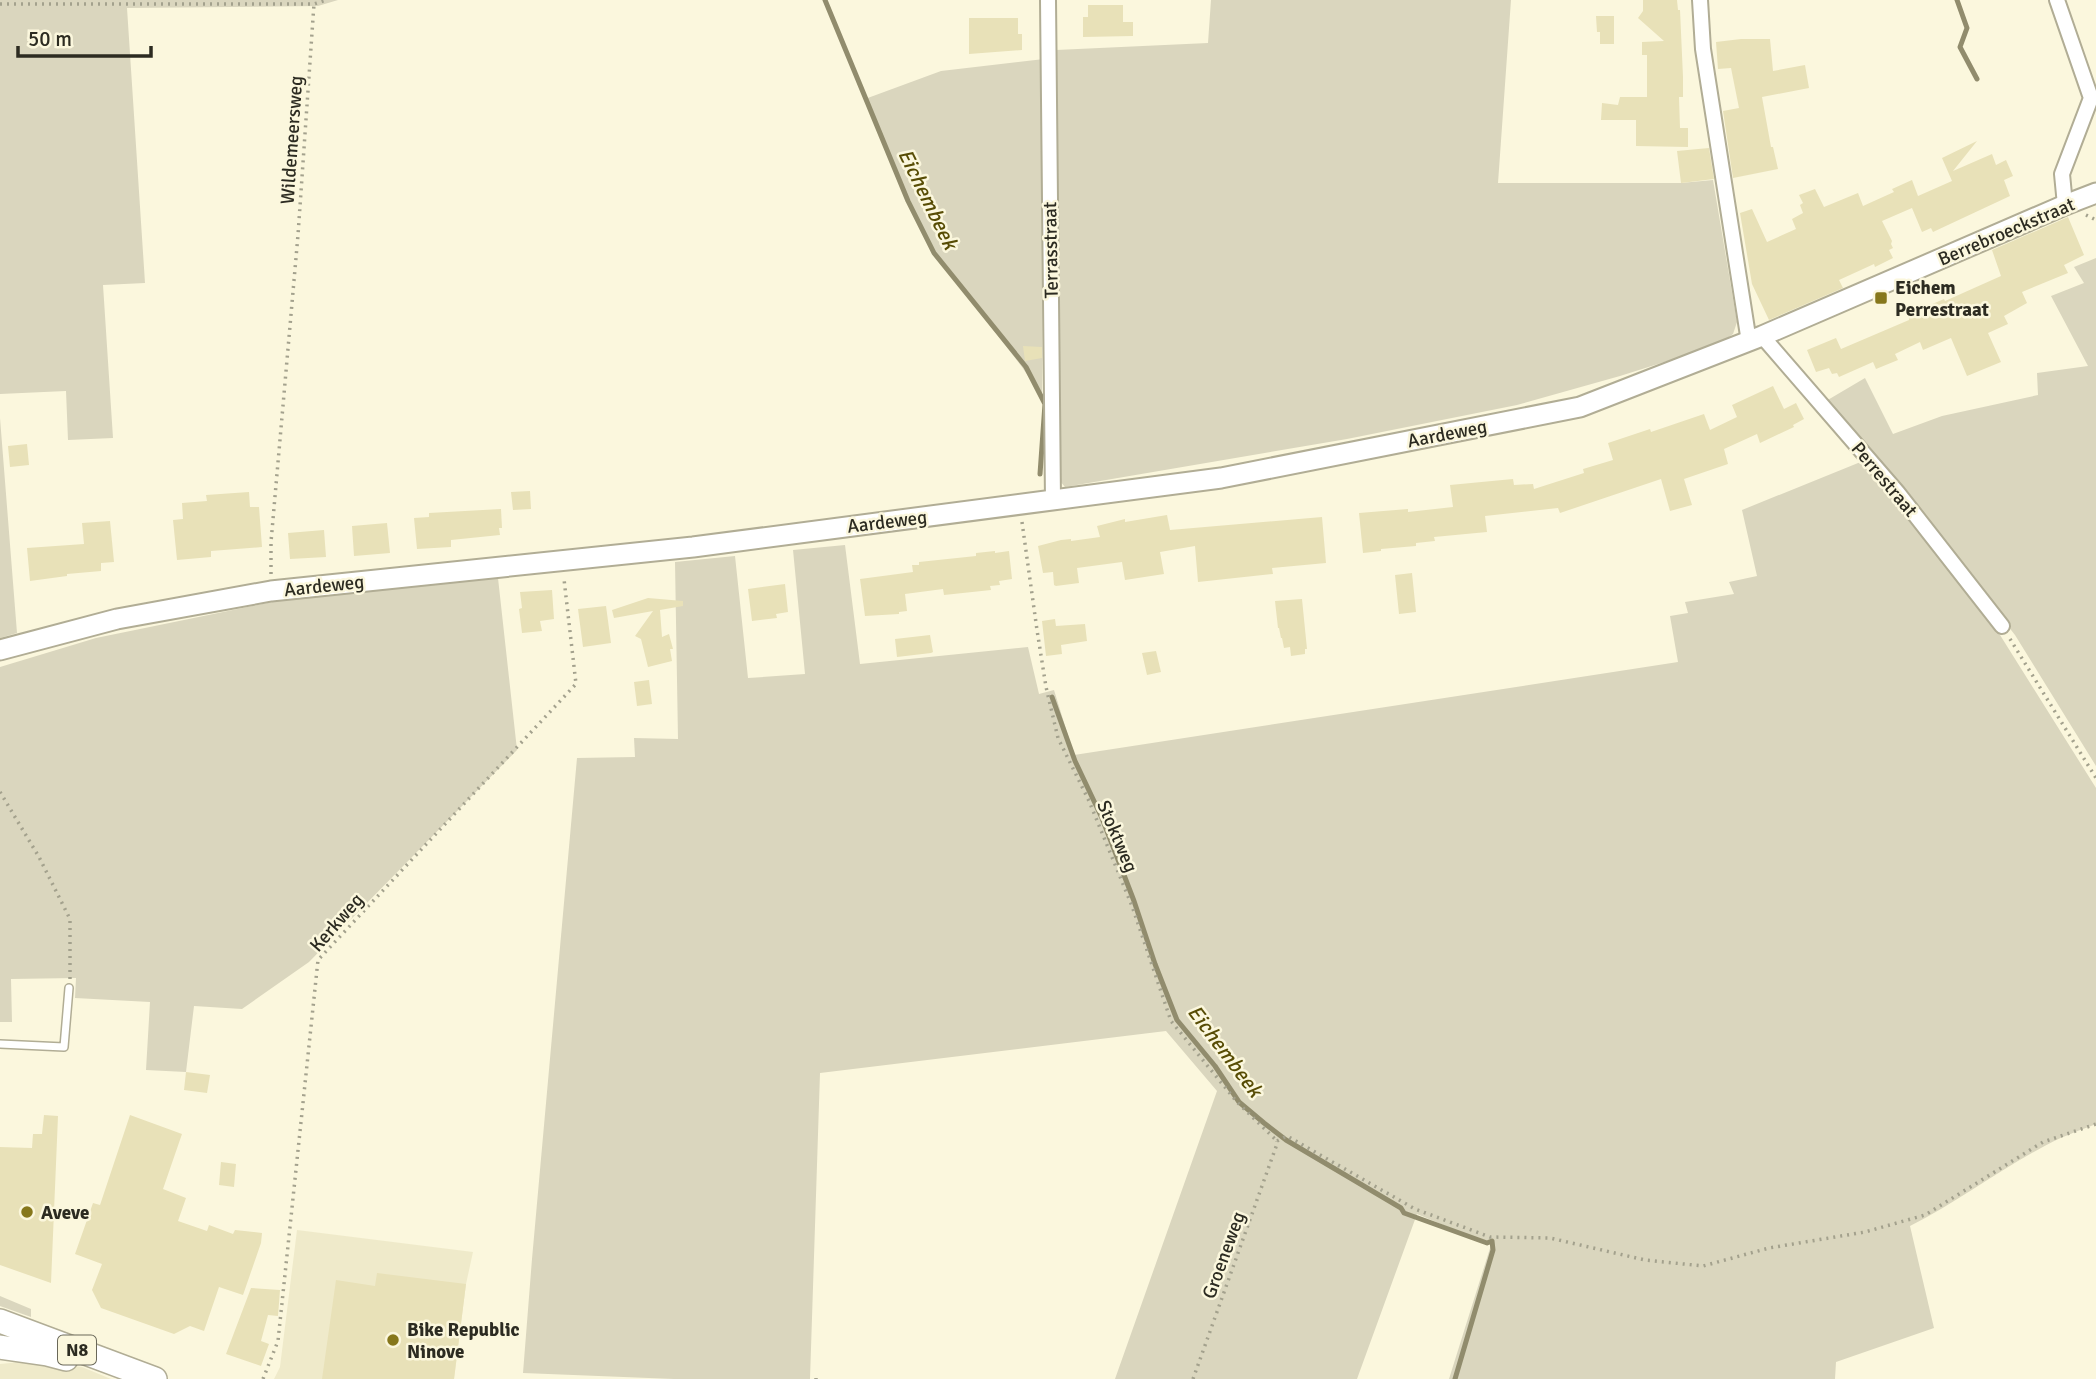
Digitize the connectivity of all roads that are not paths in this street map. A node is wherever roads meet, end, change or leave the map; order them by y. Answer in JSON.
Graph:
{"nodes":[{"id":1,"x":1048,"y":0,"type":"edge"},
{"id":2,"x":1700,"y":0,"type":"edge"},
{"id":3,"x":2057,"y":0,"type":"edge"},
{"id":4,"x":2094,"y":98,"type":"edge"},
{"id":5,"x":2096,"y":193,"type":"edge"},
{"id":6,"x":2065,"y":205,"type":"junction"},
{"id":7,"x":1756,"y":339,"type":"junction"},
{"id":8,"x":1052,"y":500,"type":"junction"},
{"id":9,"x":2002,"y":625,"type":"road end"},
{"id":10,"x":0,"y":650,"type":"edge"},
{"id":11,"x":69,"y":988,"type":"road end"},
{"id":12,"x":0,"y":1044,"type":"edge"},
{"id":13,"x":0,"y":1321,"type":"edge"},
{"id":14,"x":0,"y":1348,"type":"edge"},
{"id":15,"x":127,"y":1379,"type":"edge"},
{"id":16,"x":155,"y":1379,"type":"edge"}],
"edges":[{"from":1,"to":8,"type":"street","name":"Terrasstraat"},
{"from":2,"to":7,"type":"street"},
{"from":3,"to":4,"type":"street"},
{"from":4,"to":6,"type":"street"},
{"from":5,"to":6,"type":"street","name":"Berrebroeckstraat"},
{"from":6,"to":7,"type":"street","name":"Berrebroeckstraat"},
{"from":7,"to":8,"type":"street","name":"Aardeweg"},
{"from":7,"to":9,"type":"street","name":"Perrestraat"},
{"from":8,"to":10,"type":"street","name":"Aardeweg"},
{"from":11,"to":12,"type":"lane"},
{"from":13,"to":16,"type":"main road","number":"N8"},
{"from":14,"to":15,"type":"main road","number":"N8"}]}
